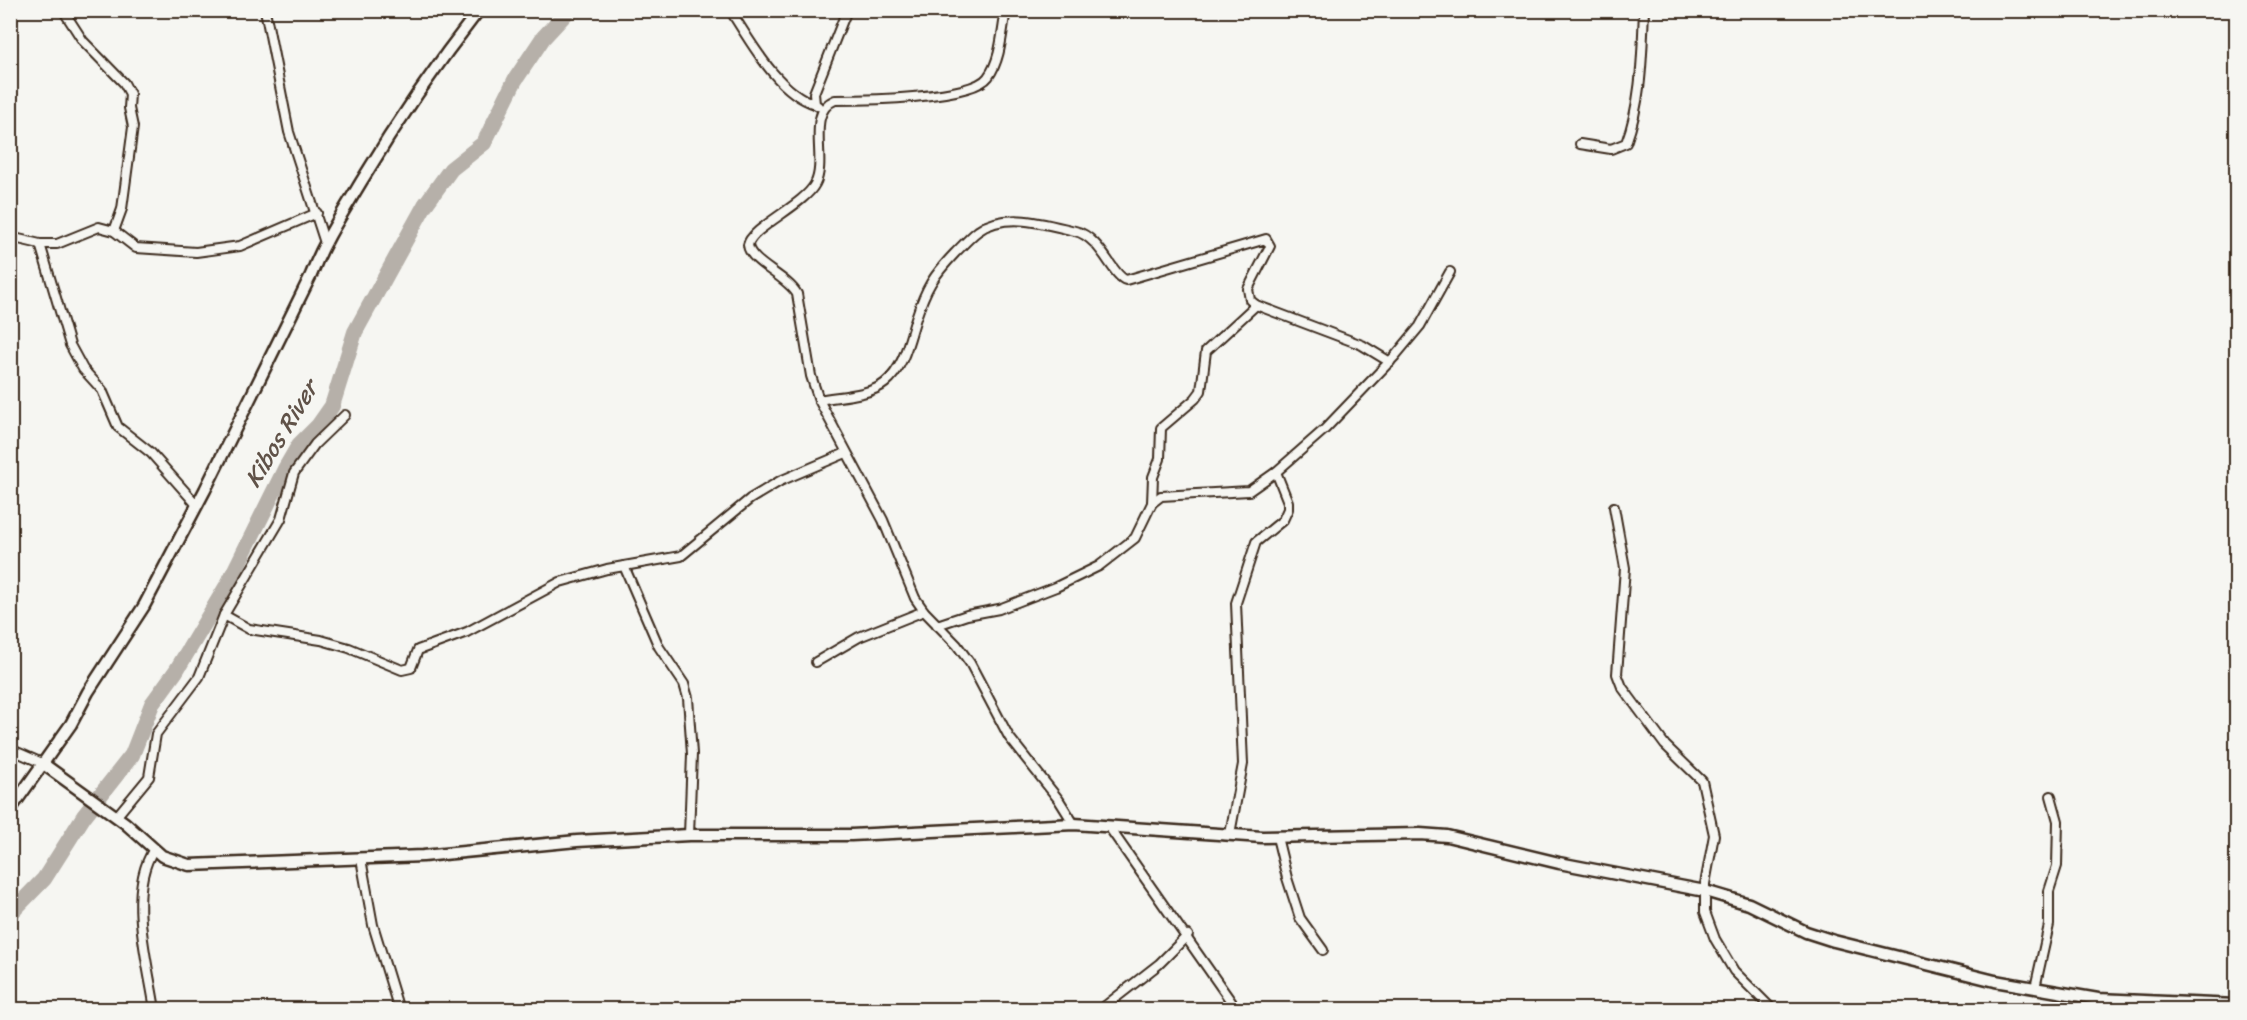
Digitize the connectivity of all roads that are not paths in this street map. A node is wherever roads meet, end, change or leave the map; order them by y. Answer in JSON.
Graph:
{"nodes":[{"id":1,"x":63,"y":10,"type":"edge"},
{"id":2,"x":266,"y":10,"type":"edge"},
{"id":3,"x":479,"y":10,"type":"edge"},
{"id":4,"x":730,"y":10,"type":"edge"},
{"id":5,"x":847,"y":10,"type":"edge"},
{"id":6,"x":1006,"y":10,"type":"edge"},
{"id":7,"x":1644,"y":10,"type":"edge"},
{"id":8,"x":819,"y":106,"type":"junction"},
{"id":9,"x":1580,"y":144,"type":"dead end"},
{"id":10,"x":317,"y":213,"type":"junction"},
{"id":11,"x":114,"y":231,"type":"junction"},
{"id":12,"x":10,"y":237,"type":"edge"},
{"id":13,"x":324,"y":240,"type":"junction"},
{"id":14,"x":40,"y":243,"type":"junction"},
{"id":15,"x":1450,"y":272,"type":"dead end"},
{"id":16,"x":1256,"y":304,"type":"junction"},
{"id":17,"x":1390,"y":362,"type":"junction"},
{"id":18,"x":819,"y":400,"type":"junction"},
{"id":19,"x":345,"y":415,"type":"dead end"},
{"id":20,"x":846,"y":453,"type":"junction"},
{"id":21,"x":1276,"y":472,"type":"junction"},
{"id":22,"x":1152,"y":503,"type":"junction"},
{"id":23,"x":197,"y":505,"type":"junction"},
{"id":24,"x":1614,"y":507,"type":"dead end"},
{"id":25,"x":624,"y":566,"type":"junction"},
{"id":26,"x":924,"y":611,"type":"junction"},
{"id":27,"x":224,"y":615,"type":"junction"},
{"id":28,"x":937,"y":625,"type":"junction"},
{"id":29,"x":816,"y":662,"type":"dead end"},
{"id":30,"x":10,"y":749,"type":"edge"},
{"id":31,"x":42,"y":763,"type":"junction"},
{"id":32,"x":2051,"y":796,"type":"dead end"},
{"id":33,"x":10,"y":810,"type":"edge"},
{"id":34,"x":116,"y":817,"type":"junction"},
{"id":35,"x":1074,"y":824,"type":"junction"},
{"id":36,"x":1110,"y":827,"type":"junction"},
{"id":37,"x":1230,"y":834,"type":"junction"},
{"id":38,"x":689,"y":835,"type":"junction"},
{"id":39,"x":1277,"y":837,"type":"junction"},
{"id":40,"x":154,"y":849,"type":"junction"},
{"id":41,"x":361,"y":859,"type":"junction"},
{"id":42,"x":1705,"y":891,"type":"junction"},
{"id":43,"x":1188,"y":935,"type":"junction"},
{"id":44,"x":1323,"y":950,"type":"dead end"},
{"id":45,"x":2035,"y":988,"type":"junction"},
{"id":46,"x":2098,"y":999,"type":"junction"},
{"id":47,"x":2236,"y":1005,"type":"edge"},
{"id":48,"x":155,"y":1010,"type":"edge"},
{"id":49,"x":399,"y":1010,"type":"edge"},
{"id":50,"x":1100,"y":1010,"type":"edge"},
{"id":51,"x":1237,"y":1010,"type":"edge"},
{"id":52,"x":1773,"y":1010,"type":"edge"},
{"id":53,"x":2106,"y":1010,"type":"edge"}],
"edges":[{"from":1,"to":11,"type":"street"},
{"from":2,"to":10,"type":"street"},
{"from":3,"to":13,"type":"main road"},
{"from":4,"to":8,"type":"street"},
{"from":5,"to":8,"type":"street"},
{"from":6,"to":8,"type":"street"},
{"from":7,"to":9,"type":"street"},
{"from":8,"to":18,"type":"street"},
{"from":10,"to":11,"type":"street"},
{"from":10,"to":13,"type":"street"},
{"from":11,"to":14,"type":"street"},
{"from":12,"to":14,"type":"street"},
{"from":13,"to":23,"type":"main road"},
{"from":14,"to":23,"type":"street"},
{"from":15,"to":17,"type":"street"},
{"from":16,"to":17,"type":"street"},
{"from":16,"to":18,"type":"street"},
{"from":16,"to":22,"type":"street"},
{"from":17,"to":21,"type":"street"},
{"from":18,"to":20,"type":"street"},
{"from":19,"to":27,"type":"street"},
{"from":20,"to":25,"type":"street"},
{"from":20,"to":26,"type":"street"},
{"from":21,"to":22,"type":"street"},
{"from":21,"to":37,"type":"street"},
{"from":22,"to":28,"type":"street"},
{"from":23,"to":31,"type":"main road"},
{"from":24,"to":42,"type":"street"},
{"from":25,"to":27,"type":"street"},
{"from":25,"to":38,"type":"street"},
{"from":26,"to":28,"type":"street"},
{"from":26,"to":29,"type":"street"},
{"from":27,"to":34,"type":"street"},
{"from":28,"to":35,"type":"street"},
{"from":30,"to":31,"type":"street"},
{"from":31,"to":33,"type":"main road"},
{"from":31,"to":34,"type":"main road"},
{"from":32,"to":45,"type":"street"},
{"from":34,"to":40,"type":"main road"},
{"from":35,"to":36,"type":"main road"},
{"from":35,"to":38,"type":"main road"},
{"from":36,"to":37,"type":"main road"},
{"from":36,"to":43,"type":"street"},
{"from":37,"to":39,"type":"main road"},
{"from":38,"to":41,"type":"main road"},
{"from":39,"to":42,"type":"main road"},
{"from":39,"to":44,"type":"street"},
{"from":40,"to":41,"type":"main road"},
{"from":40,"to":48,"type":"street"},
{"from":41,"to":49,"type":"street"},
{"from":42,"to":45,"type":"main road"},
{"from":42,"to":52,"type":"street"},
{"from":43,"to":50,"type":"street"},
{"from":43,"to":51,"type":"street"},
{"from":45,"to":46,"type":"main road"},
{"from":46,"to":47,"type":"main road"},
{"from":46,"to":53,"type":"street"}]}
